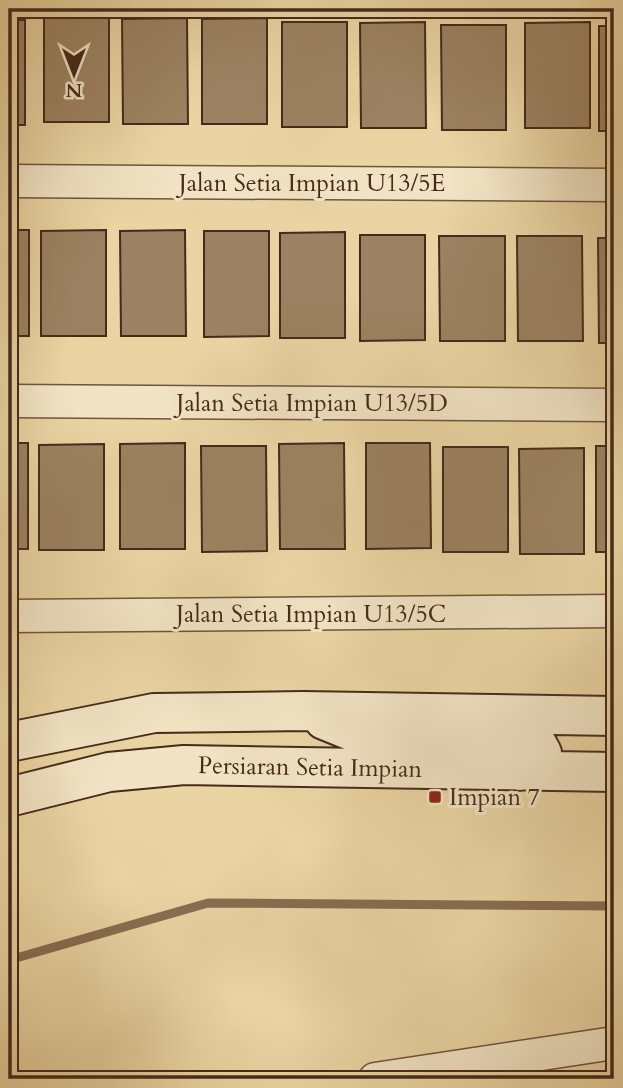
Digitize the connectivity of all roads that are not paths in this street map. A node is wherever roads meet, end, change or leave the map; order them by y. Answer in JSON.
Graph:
{"nodes":[{"id":1,"x":9,"y":181,"type":"edge"},
{"id":2,"x":614,"y":184,"type":"edge"},
{"id":3,"x":9,"y":401,"type":"edge"},
{"id":4,"x":614,"y":405,"type":"edge"},
{"id":5,"x":614,"y":611,"type":"edge"},
{"id":6,"x":9,"y":616,"type":"edge"},
{"id":7,"x":303,"y":711,"type":"junction"},
{"id":8,"x":614,"y":716,"type":"edge"},
{"id":9,"x":9,"y":742,"type":"edge"},
{"id":10,"x":519,"y":771,"type":"junction"},
{"id":11,"x":566,"y":771,"type":"junction"},
{"id":12,"x":614,"y":772,"type":"edge"},
{"id":13,"x":614,"y":783,"type":"edge"},
{"id":14,"x":16,"y":794,"type":"edge"},
{"id":15,"x":614,"y":1043,"type":"edge"},
{"id":16,"x":375,"y":1079,"type":"edge"}],
"edges":[{"from":1,"to":2,"type":"street","name":"Jalan Setia Impian U13/5E"},
{"from":3,"to":4,"type":"street","name":"Jalan Setia Impian U13/5D"},
{"from":5,"to":6,"type":"street","name":"Jalan Setia Impian U13/5C"},
{"from":7,"to":8,"type":"street"},
{"from":7,"to":9,"type":"street"},
{"from":7,"to":10,"type":"street"},
{"from":10,"to":11,"type":"street","name":"Persiaran Setia Impian"},
{"from":10,"to":14,"type":"street","name":"Persiaran Setia Impian"},
{"from":11,"to":12,"type":"street","name":"Persiaran Setia Impian"},
{"from":11,"to":13,"type":"street"},
{"from":15,"to":16,"type":"street"}]}
